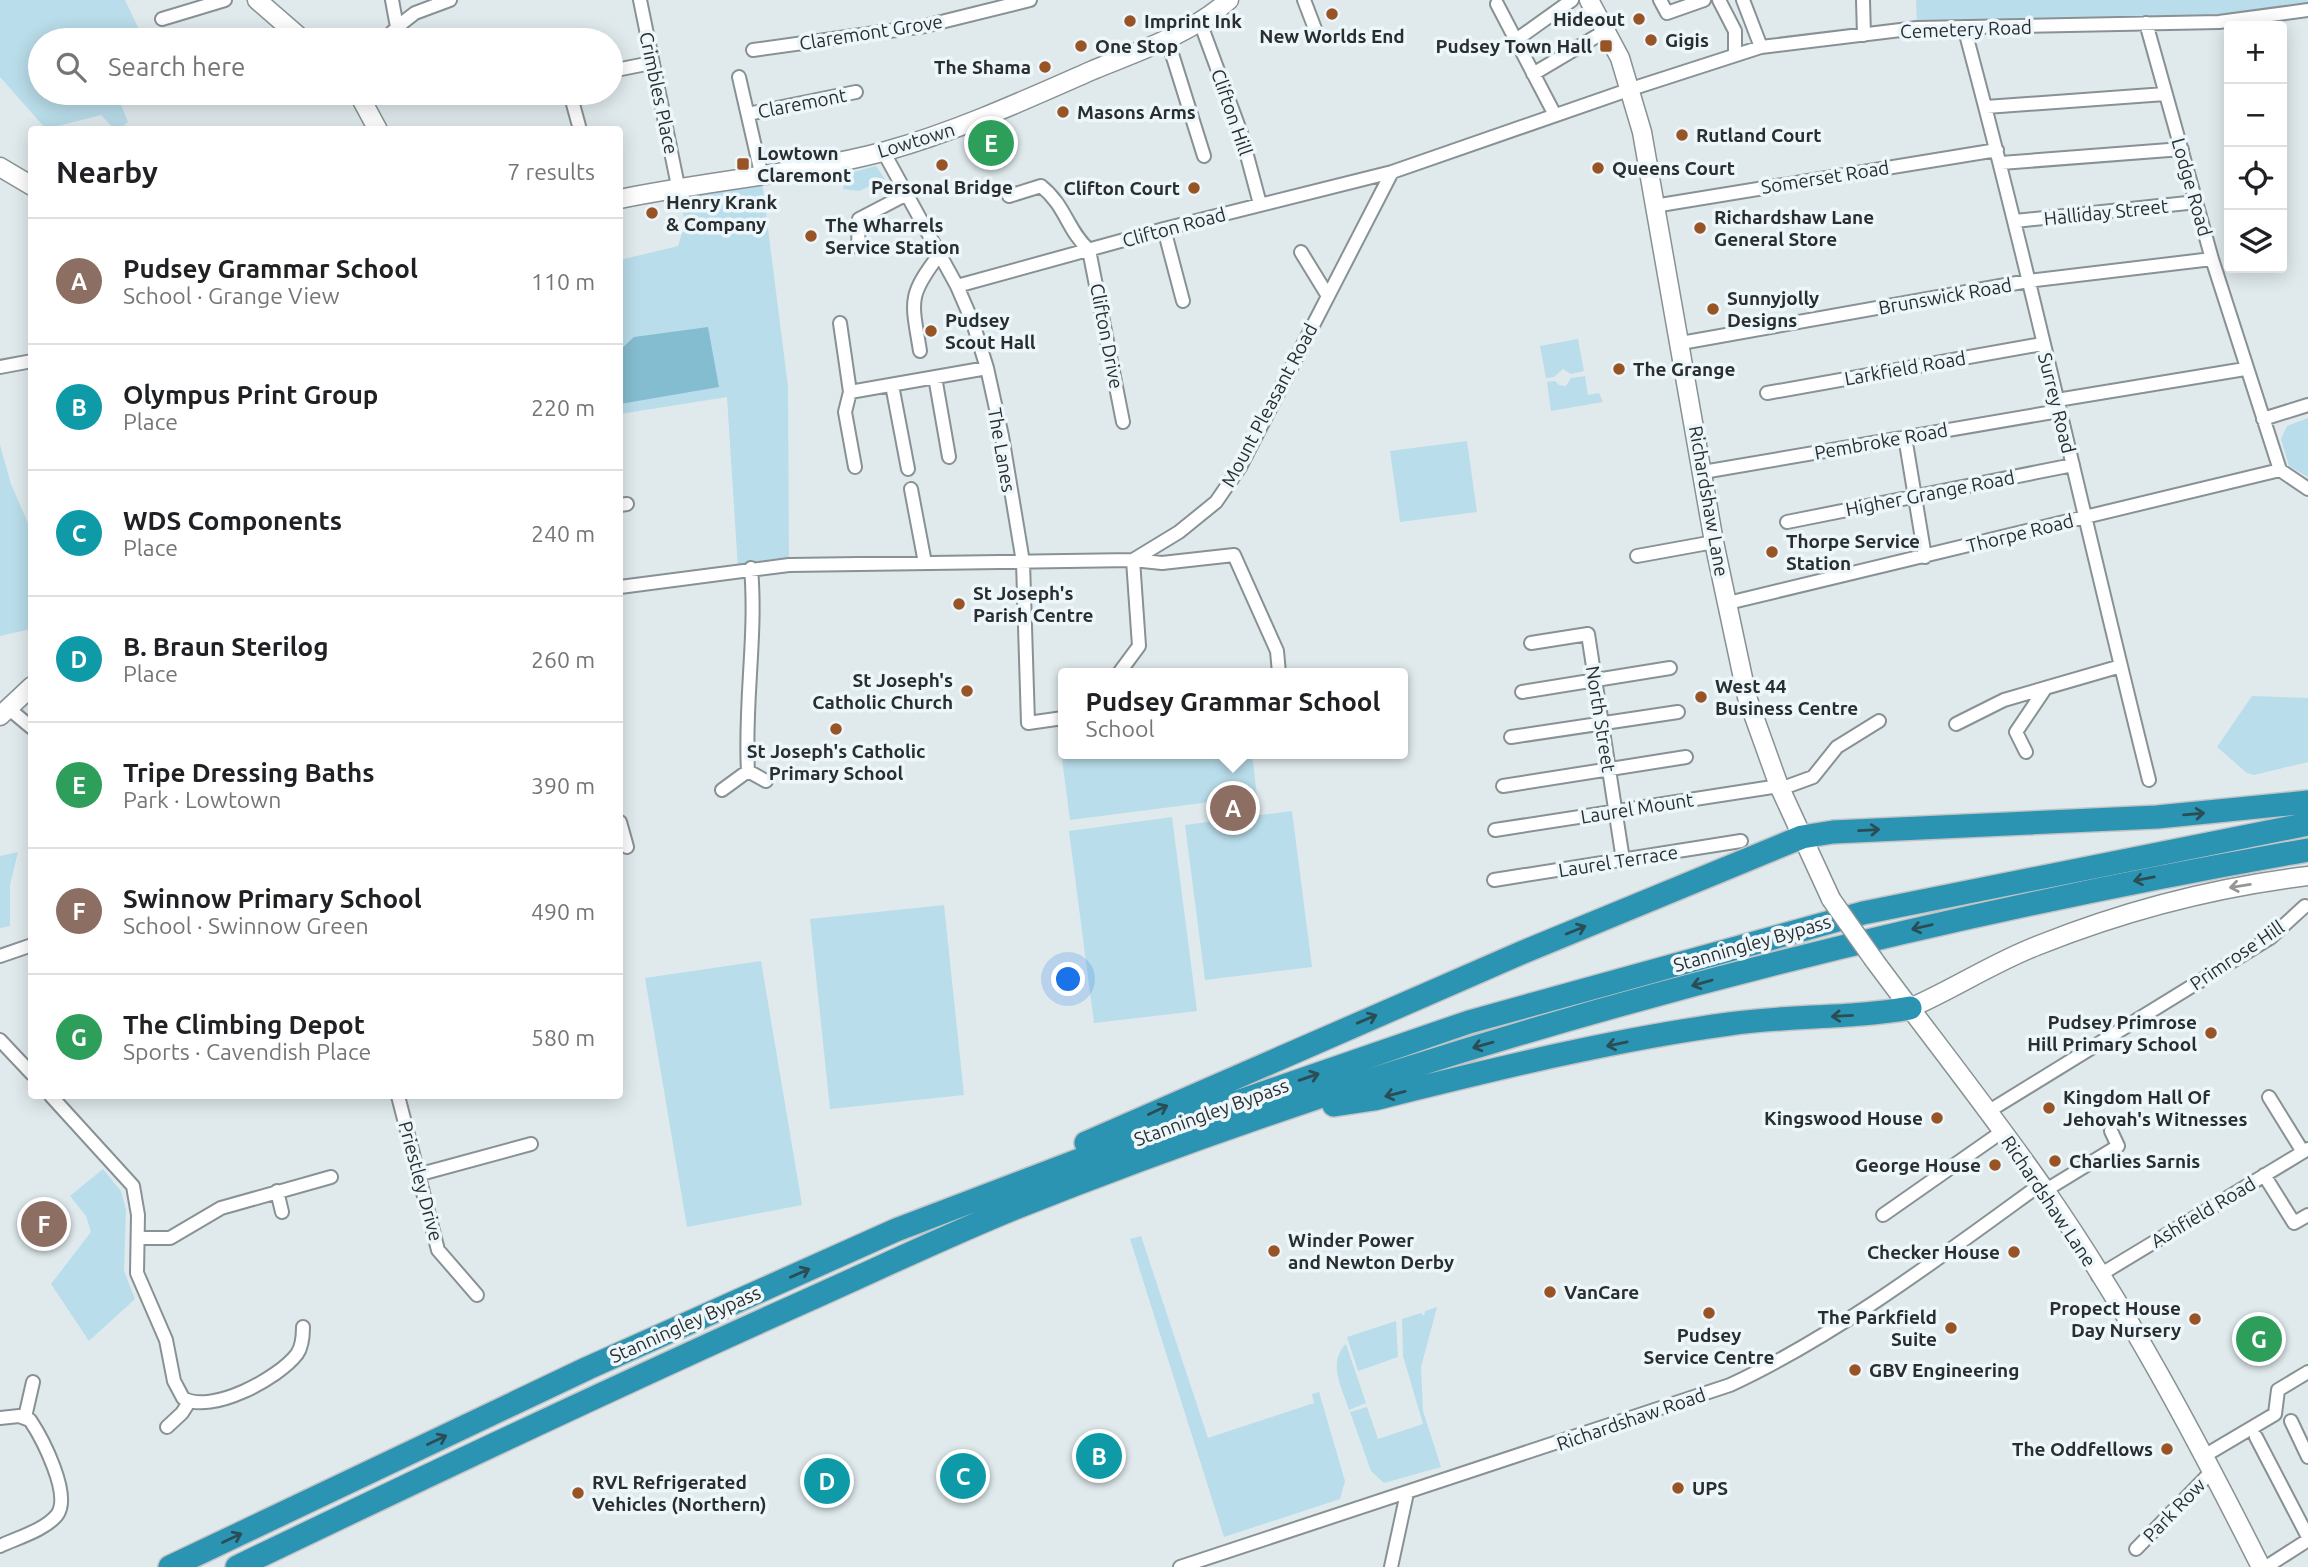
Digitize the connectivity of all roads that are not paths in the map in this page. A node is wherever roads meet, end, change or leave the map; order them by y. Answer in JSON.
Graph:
{"nodes":[{"id":1,"x":225,"y":0,"type":"edge"},
{"id":2,"x":257,"y":0,"type":"edge"},
{"id":3,"x":392,"y":0,"type":"edge"},
{"id":4,"x":450,"y":0,"type":"edge"},
{"id":5,"x":640,"y":0,"type":"edge"},
{"id":6,"x":1030,"y":0,"type":"edge"},
{"id":7,"x":1229,"y":0,"type":"edge"},
{"id":8,"x":1304,"y":0,"type":"edge"},
{"id":9,"x":1572,"y":0,"type":"edge"},
{"id":10,"x":1589,"y":0,"type":"edge"},
{"id":11,"x":1660,"y":0,"type":"edge"},
{"id":12,"x":1704,"y":0,"type":"edge"},
{"id":13,"x":1719,"y":0,"type":"edge"},
{"id":14,"x":1743,"y":0,"type":"edge"},
{"id":15,"x":1863,"y":0,"type":"edge"},
{"id":16,"x":1497,"y":4,"type":"dead end"},
{"id":17,"x":2308,"y":10,"type":"edge"},
{"id":18,"x":162,"y":19,"type":"dead end"},
{"id":19,"x":1200,"y":22,"type":"junction"},
{"id":20,"x":2146,"y":23,"type":"junction"},
{"id":21,"x":397,"y":27,"type":"joint"},
{"id":22,"x":1965,"y":27,"type":"junction"},
{"id":23,"x":289,"y":28,"type":"edge"},
{"id":24,"x":1607,"y":30,"type":"junction"},
{"id":25,"x":1317,"y":34,"type":"dead end"},
{"id":26,"x":1864,"y":35,"type":"junction"},
{"id":27,"x":1167,"y":38,"type":"junction"},
{"id":28,"x":1516,"y":40,"type":"junction"},
{"id":29,"x":1760,"y":47,"type":"junction"},
{"id":30,"x":753,"y":50,"type":"dead end"},
{"id":31,"x":1735,"y":53,"type":"junction"},
{"id":32,"x":651,"y":63,"type":"junction"},
{"id":33,"x":623,"y":69,"type":"edge"},
{"id":34,"x":1533,"y":74,"type":"junction"},
{"id":35,"x":739,"y":77,"type":"dead end"},
{"id":36,"x":1631,"y":89,"type":"junction"},
{"id":37,"x":856,"y":92,"type":"dead end"},
{"id":38,"x":2165,"y":94,"type":"junction"},
{"id":39,"x":364,"y":105,"type":"edge"},
{"id":40,"x":573,"y":105,"type":"edge"},
{"id":41,"x":1986,"y":107,"type":"junction"},
{"id":42,"x":748,"y":114,"type":"junction"},
{"id":43,"x":1555,"y":114,"type":"junction"},
{"id":44,"x":376,"y":126,"type":"edge"},
{"id":45,"x":579,"y":126,"type":"edge"},
{"id":46,"x":2182,"y":149,"type":"junction"},
{"id":47,"x":883,"y":152,"type":"junction"},
{"id":48,"x":1204,"y":156,"type":"dead end"},
{"id":49,"x":1999,"y":157,"type":"junction"},
{"id":50,"x":0,"y":167,"type":"edge"},
{"id":51,"x":1392,"y":172,"type":"junction"},
{"id":52,"x":761,"y":173,"type":"junction"},
{"id":53,"x":28,"y":184,"type":"edge"},
{"id":54,"x":678,"y":186,"type":"junction"},
{"id":55,"x":907,"y":194,"type":"junction"},
{"id":56,"x":1009,"y":196,"type":"dead end"},
{"id":57,"x":623,"y":198,"type":"edge"},
{"id":58,"x":2197,"y":202,"type":"junction"},
{"id":59,"x":1260,"y":204,"type":"junction"},
{"id":60,"x":1654,"y":206,"type":"junction"},
{"id":61,"x":2015,"y":221,"type":"junction"},
{"id":62,"x":1164,"y":229,"type":"junction"},
{"id":63,"x":858,"y":247,"type":"dead end"},
{"id":64,"x":1089,"y":250,"type":"junction"},
{"id":65,"x":1301,"y":252,"type":"dead end"},
{"id":66,"x":940,"y":255,"type":"junction"},
{"id":67,"x":2212,"y":259,"type":"junction"},
{"id":68,"x":2028,"y":281,"type":"junction"},
{"id":69,"x":957,"y":286,"type":"junction"},
{"id":70,"x":1328,"y":296,"type":"junction"},
{"id":71,"x":1183,"y":301,"type":"dead end"},
{"id":72,"x":840,"y":323,"type":"dead end"},
{"id":73,"x":1681,"y":343,"type":"junction"},
{"id":74,"x":2042,"y":344,"type":"junction"},
{"id":75,"x":920,"y":351,"type":"dead end"},
{"id":76,"x":28,"y":362,"type":"edge"},
{"id":77,"x":0,"y":367,"type":"edge"},
{"id":78,"x":986,"y":368,"type":"junction"},
{"id":79,"x":2245,"y":369,"type":"junction"},
{"id":80,"x":935,"y":377,"type":"junction"},
{"id":81,"x":891,"y":385,"type":"junction"},
{"id":82,"x":850,"y":392,"type":"junction"},
{"id":83,"x":1767,"y":393,"type":"dead end"},
{"id":84,"x":2308,"y":405,"type":"edge"},
{"id":85,"x":2058,"y":406,"type":"junction"},
{"id":86,"x":2263,"y":419,"type":"junction"},
{"id":87,"x":1123,"y":422,"type":"dead end"},
{"id":88,"x":1905,"y":437,"type":"junction"},
{"id":89,"x":949,"y":457,"type":"dead end"},
{"id":90,"x":2073,"y":465,"type":"junction"},
{"id":91,"x":855,"y":467,"type":"dead end"},
{"id":92,"x":908,"y":469,"type":"dead end"},
{"id":93,"x":2280,"y":470,"type":"junction"},
{"id":94,"x":1703,"y":472,"type":"junction"},
{"id":95,"x":911,"y":489,"type":"dead end"},
{"id":96,"x":2308,"y":489,"type":"edge"},
{"id":97,"x":1916,"y":495,"type":"junction"},
{"id":98,"x":2086,"y":517,"type":"junction"},
{"id":99,"x":1787,"y":522,"type":"dead end"},
{"id":100,"x":1714,"y":542,"type":"junction"},
{"id":101,"x":1637,"y":556,"type":"dead end"},
{"id":102,"x":1925,"y":557,"type":"junction"},
{"id":103,"x":1133,"y":560,"type":"junction"},
{"id":104,"x":1023,"y":562,"type":"junction"},
{"id":105,"x":925,"y":563,"type":"junction"},
{"id":106,"x":751,"y":568,"type":"junction"},
{"id":107,"x":623,"y":587,"type":"edge"},
{"id":108,"x":1727,"y":603,"type":"junction"},
{"id":109,"x":1531,"y":643,"type":"dead end"},
{"id":110,"x":2121,"y":666,"type":"junction"},
{"id":111,"x":1123,"y":668,"type":"edge"},
{"id":112,"x":1279,"y":668,"type":"edge"},
{"id":113,"x":1670,"y":668,"type":"dead end"},
{"id":114,"x":1596,"y":681,"type":"junction"},
{"id":115,"x":2045,"y":689,"type":"junction"},
{"id":116,"x":28,"y":690,"type":"edge"},
{"id":117,"x":1522,"y":692,"type":"dead end"},
{"id":118,"x":4,"y":712,"type":"edge"},
{"id":119,"x":1678,"y":712,"type":"dead end"},
{"id":120,"x":1058,"y":719,"type":"edge"},
{"id":121,"x":1879,"y":722,"type":"dead end"},
{"id":122,"x":1603,"y":723,"type":"junction"},
{"id":123,"x":1956,"y":724,"type":"dead end"},
{"id":124,"x":28,"y":726,"type":"edge"},
{"id":125,"x":1511,"y":737,"type":"dead end"},
{"id":126,"x":2026,"y":752,"type":"dead end"},
{"id":127,"x":1686,"y":757,"type":"dead end"},
{"id":128,"x":1609,"y":768,"type":"junction"},
{"id":129,"x":748,"y":771,"type":"junction"},
{"id":130,"x":2149,"y":780,"type":"dead end"},
{"id":131,"x":766,"y":781,"type":"dead end"},
{"id":132,"x":1503,"y":786,"type":"dead end"},
{"id":133,"x":1779,"y":788,"type":"junction"},
{"id":134,"x":722,"y":790,"type":"dead end"},
{"id":135,"x":2308,"y":802,"type":"edge"},
{"id":136,"x":1615,"y":811,"type":"junction"},
{"id":137,"x":2308,"y":824,"type":"edge"},
{"id":138,"x":1494,"y":830,"type":"dead end"},
{"id":139,"x":1802,"y":837,"type":"junction"},
{"id":140,"x":1741,"y":841,"type":"dead end"},
{"id":141,"x":641,"y":842,"type":"dead end"},
{"id":142,"x":623,"y":849,"type":"edge"},
{"id":143,"x":2308,"y":849,"type":"edge"},
{"id":144,"x":1623,"y":860,"type":"junction"},
{"id":145,"x":2308,"y":861,"type":"edge"},
{"id":146,"x":2191,"y":870,"type":"junction"},
{"id":147,"x":2308,"y":876,"type":"edge"},
{"id":148,"x":1494,"y":880,"type":"dead end"},
{"id":149,"x":2305,"y":906,"type":"dead end"},
{"id":150,"x":28,"y":946,"type":"edge"},
{"id":151,"x":0,"y":956,"type":"edge"},
{"id":152,"x":1910,"y":1008,"type":"junction"},
{"id":153,"x":0,"y":1040,"type":"edge"},
{"id":154,"x":28,"y":1070,"type":"edge"},
{"id":155,"x":2269,"y":1097,"type":"dead end"},
{"id":156,"x":56,"y":1099,"type":"edge"},
{"id":157,"x":399,"y":1099,"type":"edge"},
{"id":158,"x":1989,"y":1111,"type":"junction"},
{"id":159,"x":1277,"y":1114,"type":"junction"},
{"id":160,"x":2003,"y":1131,"type":"junction"},
{"id":161,"x":2111,"y":1132,"type":"dead end"},
{"id":162,"x":531,"y":1144,"type":"dead end"},
{"id":163,"x":2305,"y":1150,"type":"edge"},
{"id":164,"x":417,"y":1175,"type":"junction"},
{"id":165,"x":2264,"y":1175,"type":"junction"},
{"id":166,"x":331,"y":1177,"type":"dead end"},
{"id":167,"x":2043,"y":1187,"type":"junction"},
{"id":168,"x":276,"y":1191,"type":"junction"},
{"id":169,"x":282,"y":1212,"type":"dead end"},
{"id":170,"x":1884,"y":1215,"type":"dead end"},
{"id":171,"x":2308,"y":1215,"type":"edge"},
{"id":172,"x":895,"y":1230,"type":"junction"},
{"id":173,"x":138,"y":1238,"type":"junction"},
{"id":174,"x":2098,"y":1276,"type":"junction"},
{"id":175,"x":477,"y":1295,"type":"dead end"},
{"id":176,"x":303,"y":1327,"type":"dead end"},
{"id":177,"x":2308,"y":1372,"type":"edge"},
{"id":178,"x":33,"y":1382,"type":"dead end"},
{"id":179,"x":189,"y":1402,"type":"junction"},
{"id":180,"x":24,"y":1417,"type":"junction"},
{"id":181,"x":0,"y":1418,"type":"edge"},
{"id":182,"x":2291,"y":1421,"type":"dead end"},
{"id":183,"x":167,"y":1427,"type":"dead end"},
{"id":184,"x":2256,"y":1437,"type":"dead end"},
{"id":185,"x":2308,"y":1457,"type":"edge"},
{"id":186,"x":2208,"y":1463,"type":"junction"},
{"id":187,"x":1407,"y":1493,"type":"junction"},
{"id":188,"x":2308,"y":1539,"type":"edge"},
{"id":189,"x":0,"y":1546,"type":"edge"},
{"id":190,"x":2136,"y":1549,"type":"dead end"},
{"id":191,"x":170,"y":1567,"type":"edge"},
{"id":192,"x":237,"y":1567,"type":"edge"},
{"id":193,"x":1180,"y":1567,"type":"edge"},
{"id":194,"x":1391,"y":1567,"type":"edge"},
{"id":195,"x":2264,"y":1567,"type":"edge"}],
"edges":[{"from":1,"to":18,"type":"street"},
{"from":2,"to":23,"type":"main road"},
{"from":3,"to":21,"type":"street"},
{"from":4,"to":21,"type":"street"},
{"from":5,"to":32,"type":"street","name":"Crimbles Place"},
{"from":6,"to":30,"type":"street","name":"Claremont Grove"},
{"from":7,"to":19,"type":"main road","name":"Lowtown"},
{"from":8,"to":25,"type":"street"},
{"from":9,"to":28,"type":"street"},
{"from":10,"to":24,"type":"main road","name":"Richardshaw Lane"},
{"from":11,"to":12,"type":"street"},
{"from":13,"to":31,"type":"street"},
{"from":14,"to":29,"type":"street"},
{"from":15,"to":26,"type":"street"},
{"from":16,"to":28,"type":"street"},
{"from":17,"to":20,"type":"street","name":"Cemetery Road"},
{"from":19,"to":27,"type":"main road","name":"Lowtown"},
{"from":19,"to":59,"type":"street","name":"Clifton Hill"},
{"from":20,"to":22,"type":"street","name":"Cemetery Road"},
{"from":20,"to":38,"type":"street","name":"Lodge Road"},
{"from":22,"to":26,"type":"street","name":"Cemetery Road"},
{"from":22,"to":41,"type":"street","name":"Surrey Road"},
{"from":24,"to":34,"type":"street"},
{"from":24,"to":36,"type":"main road","name":"Richardshaw Lane"},
{"from":26,"to":29,"type":"street","name":"Cemetery Road"},
{"from":27,"to":47,"type":"main road","name":"Lowtown"},
{"from":27,"to":48,"type":"street"},
{"from":28,"to":34,"type":"street"},
{"from":29,"to":31,"type":"street","name":"Cemetery Road"},
{"from":31,"to":36,"type":"street","name":"Cemetery Road"},
{"from":32,"to":33,"type":"street"},
{"from":32,"to":54,"type":"street","name":"Crimbles Place"},
{"from":34,"to":43,"type":"street"},
{"from":35,"to":42,"type":"street","name":"Claremont"},
{"from":36,"to":43,"type":"street"},
{"from":36,"to":60,"type":"main road","name":"Richardshaw Lane"},
{"from":37,"to":42,"type":"street","name":"Claremont"},
{"from":38,"to":41,"type":"street"},
{"from":38,"to":46,"type":"street","name":"Lodge Road"},
{"from":39,"to":44,"type":"main road"},
{"from":40,"to":45,"type":"street"},
{"from":41,"to":49,"type":"street","name":"Surrey Road"},
{"from":42,"to":52,"type":"street","name":"Claremont"},
{"from":43,"to":51,"type":"street"},
{"from":46,"to":49,"type":"street","name":"Somerset Road"},
{"from":46,"to":58,"type":"street","name":"Lodge Road"},
{"from":47,"to":52,"type":"main road","name":"Lowtown"},
{"from":47,"to":55,"type":"street","name":"The Lanes"},
{"from":49,"to":60,"type":"street","name":"Somerset Road"},
{"from":49,"to":61,"type":"street","name":"Surrey Road"},
{"from":50,"to":53,"type":"main road"},
{"from":51,"to":59,"type":"street","name":"Clifton Road"},
{"from":51,"to":70,"type":"street","name":"Mount Pleasant Road"},
{"from":52,"to":54,"type":"main road","name":"Lowtown"},
{"from":54,"to":57,"type":"main road","name":"Lowtown"},
{"from":55,"to":63,"type":"street"},
{"from":55,"to":66,"type":"street","name":"The Lanes"},
{"from":56,"to":64,"type":"street"},
{"from":58,"to":61,"type":"street","name":"Halliday Street"},
{"from":58,"to":67,"type":"street","name":"Lodge Road"},
{"from":59,"to":62,"type":"street","name":"Clifton Road"},
{"from":60,"to":73,"type":"main road","name":"Richardshaw Lane"},
{"from":61,"to":68,"type":"street","name":"Surrey Road"},
{"from":62,"to":64,"type":"street","name":"Clifton Road"},
{"from":62,"to":71,"type":"street"},
{"from":64,"to":69,"type":"street","name":"Clifton Road"},
{"from":64,"to":87,"type":"street","name":"Clifton Drive"},
{"from":65,"to":70,"type":"street"},
{"from":66,"to":69,"type":"street","name":"The Lanes"},
{"from":66,"to":75,"type":"street"},
{"from":67,"to":68,"type":"street","name":"Brunswick Road"},
{"from":67,"to":79,"type":"street","name":"Lodge Road"},
{"from":68,"to":73,"type":"street","name":"Brunswick Road"},
{"from":68,"to":74,"type":"street","name":"Surrey Road"},
{"from":69,"to":78,"type":"street","name":"The Lanes"},
{"from":70,"to":103,"type":"street","name":"Mount Pleasant Road"},
{"from":72,"to":82,"type":"street"},
{"from":73,"to":94,"type":"main road","name":"Richardshaw Lane"},
{"from":74,"to":83,"type":"street","name":"Larkfield Road"},
{"from":74,"to":85,"type":"street","name":"Surrey Road"},
{"from":76,"to":77,"type":"street"},
{"from":78,"to":80,"type":"street"},
{"from":78,"to":104,"type":"street","name":"The Lanes"},
{"from":79,"to":85,"type":"street","name":"Pembroke Road"},
{"from":79,"to":86,"type":"street","name":"Lodge Road"},
{"from":80,"to":81,"type":"street"},
{"from":80,"to":89,"type":"street"},
{"from":81,"to":82,"type":"street"},
{"from":81,"to":92,"type":"street"},
{"from":82,"to":91,"type":"street"},
{"from":84,"to":86,"type":"street"},
{"from":85,"to":88,"type":"street","name":"Pembroke Road"},
{"from":85,"to":90,"type":"street","name":"Surrey Road"},
{"from":86,"to":93,"type":"street","name":"Lodge Road"},
{"from":88,"to":94,"type":"street","name":"Pembroke Road"},
{"from":88,"to":97,"type":"street"},
{"from":90,"to":97,"type":"street","name":"Higher Grange Road"},
{"from":90,"to":98,"type":"street","name":"Surrey Road"},
{"from":93,"to":96,"type":"street"},
{"from":93,"to":98,"type":"street","name":"Thorpe Road"},
{"from":94,"to":100,"type":"main road","name":"Richardshaw Lane"},
{"from":95,"to":105,"type":"street"},
{"from":97,"to":99,"type":"street","name":"Higher Grange Road"},
{"from":97,"to":102,"type":"street"},
{"from":98,"to":102,"type":"street","name":"Thorpe Road"},
{"from":98,"to":110,"type":"street","name":"Surrey Road"},
{"from":100,"to":101,"type":"street"},
{"from":100,"to":108,"type":"main road","name":"Richardshaw Lane"},
{"from":102,"to":108,"type":"street","name":"Thorpe Road"},
{"from":103,"to":104,"type":"street"},
{"from":103,"to":111,"type":"street"},
{"from":103,"to":112,"type":"street"},
{"from":104,"to":105,"type":"street"},
{"from":104,"to":120,"type":"street","name":"The Lanes"},
{"from":105,"to":106,"type":"street"},
{"from":106,"to":107,"type":"street"},
{"from":106,"to":129,"type":"street"},
{"from":108,"to":133,"type":"main road","name":"Richardshaw Lane"},
{"from":109,"to":114,"type":"street","name":"North Street"},
{"from":110,"to":115,"type":"street"},
{"from":110,"to":130,"type":"street","name":"Surrey Road"},
{"from":113,"to":114,"type":"street"},
{"from":114,"to":117,"type":"street"},
{"from":114,"to":122,"type":"street","name":"North Street"},
{"from":115,"to":123,"type":"street"},
{"from":115,"to":126,"type":"street"},
{"from":116,"to":118,"type":"main road"},
{"from":118,"to":124,"type":"street"},
{"from":119,"to":122,"type":"street"},
{"from":121,"to":133,"type":"street","name":"Laurel Mount"},
{"from":122,"to":125,"type":"street"},
{"from":122,"to":128,"type":"street","name":"North Street"},
{"from":127,"to":128,"type":"street"},
{"from":128,"to":132,"type":"street"},
{"from":128,"to":136,"type":"street","name":"North Street"},
{"from":129,"to":131,"type":"street"},
{"from":129,"to":134,"type":"street"},
{"from":133,"to":136,"type":"street","name":"Laurel Mount"},
{"from":133,"to":139,"type":"main road","name":"Richardshaw Lane"},
{"from":139,"to":135,"type":"highway","one_way":true},
{"from":136,"to":138,"type":"street","name":"Laurel Mount"},
{"from":136,"to":144,"type":"street","name":"North Street"},
{"from":172,"to":137,"type":"highway","name":"Stanningley Bypass","one_way":true},
{"from":139,"to":152,"type":"main road","name":"Richardshaw Lane","bridge":true},
{"from":172,"to":139,"type":"highway","one_way":true},
{"from":140,"to":144,"type":"street","name":"Laurel Terrace"},
{"from":141,"to":142,"type":"street"},
{"from":143,"to":146,"type":"highway","name":"Stanningley Bypass"},
{"from":144,"to":148,"type":"street","name":"Laurel Terrace"},
{"from":145,"to":146,"type":"highway"},
{"from":146,"to":159,"type":"highway","name":"Stanningley Bypass","one_way":true},
{"from":147,"to":152,"type":"main road","one_way":true},
{"from":149,"to":158,"type":"street","name":"Primrose Hill"},
{"from":150,"to":151,"type":"street"},
{"from":152,"to":158,"type":"main road","name":"Richardshaw Lane"},
{"from":152,"to":159,"type":"highway","one_way":true},
{"from":153,"to":154,"type":"street"},
{"from":155,"to":163,"type":"street"},
{"from":156,"to":173,"type":"street"},
{"from":157,"to":164,"type":"street","name":"Priestley Drive"},
{"from":158,"to":160,"type":"main road","name":"Richardshaw Lane"},
{"from":159,"to":192,"type":"highway","name":"Stanningley Bypass"},
{"from":160,"to":167,"type":"main road","name":"Richardshaw Lane"},
{"from":160,"to":170,"type":"street"},
{"from":161,"to":167,"type":"street","name":"Richardshaw Road"},
{"from":162,"to":164,"type":"street"},
{"from":163,"to":165,"type":"street","name":"Ashfield Road"},
{"from":164,"to":175,"type":"street","name":"Priestley Drive"},
{"from":165,"to":171,"type":"street"},
{"from":165,"to":174,"type":"street","name":"Ashfield Road"},
{"from":166,"to":168,"type":"street"},
{"from":167,"to":174,"type":"main road","name":"Richardshaw Lane"},
{"from":167,"to":187,"type":"street","name":"Richardshaw Road"},
{"from":168,"to":169,"type":"street"},
{"from":168,"to":173,"type":"street"},
{"from":191,"to":172,"type":"highway","name":"Stanningley Bypass","one_way":true},
{"from":173,"to":179,"type":"street"},
{"from":174,"to":186,"type":"main road","name":"Richardshaw Lane"},
{"from":176,"to":179,"type":"street"},
{"from":177,"to":186,"type":"street","name":"Park Row"},
{"from":178,"to":180,"type":"street"},
{"from":179,"to":183,"type":"street"},
{"from":180,"to":181,"type":"street"},
{"from":180,"to":189,"type":"street"},
{"from":182,"to":185,"type":"street"},
{"from":184,"to":188,"type":"street"},
{"from":186,"to":190,"type":"street","name":"Park Row"},
{"from":186,"to":195,"type":"main road","name":"Richardshaw Lane"},
{"from":187,"to":193,"type":"street","name":"Richardshaw Road"},
{"from":187,"to":194,"type":"street"},
{"from":188,"to":195,"type":"street"}]}
